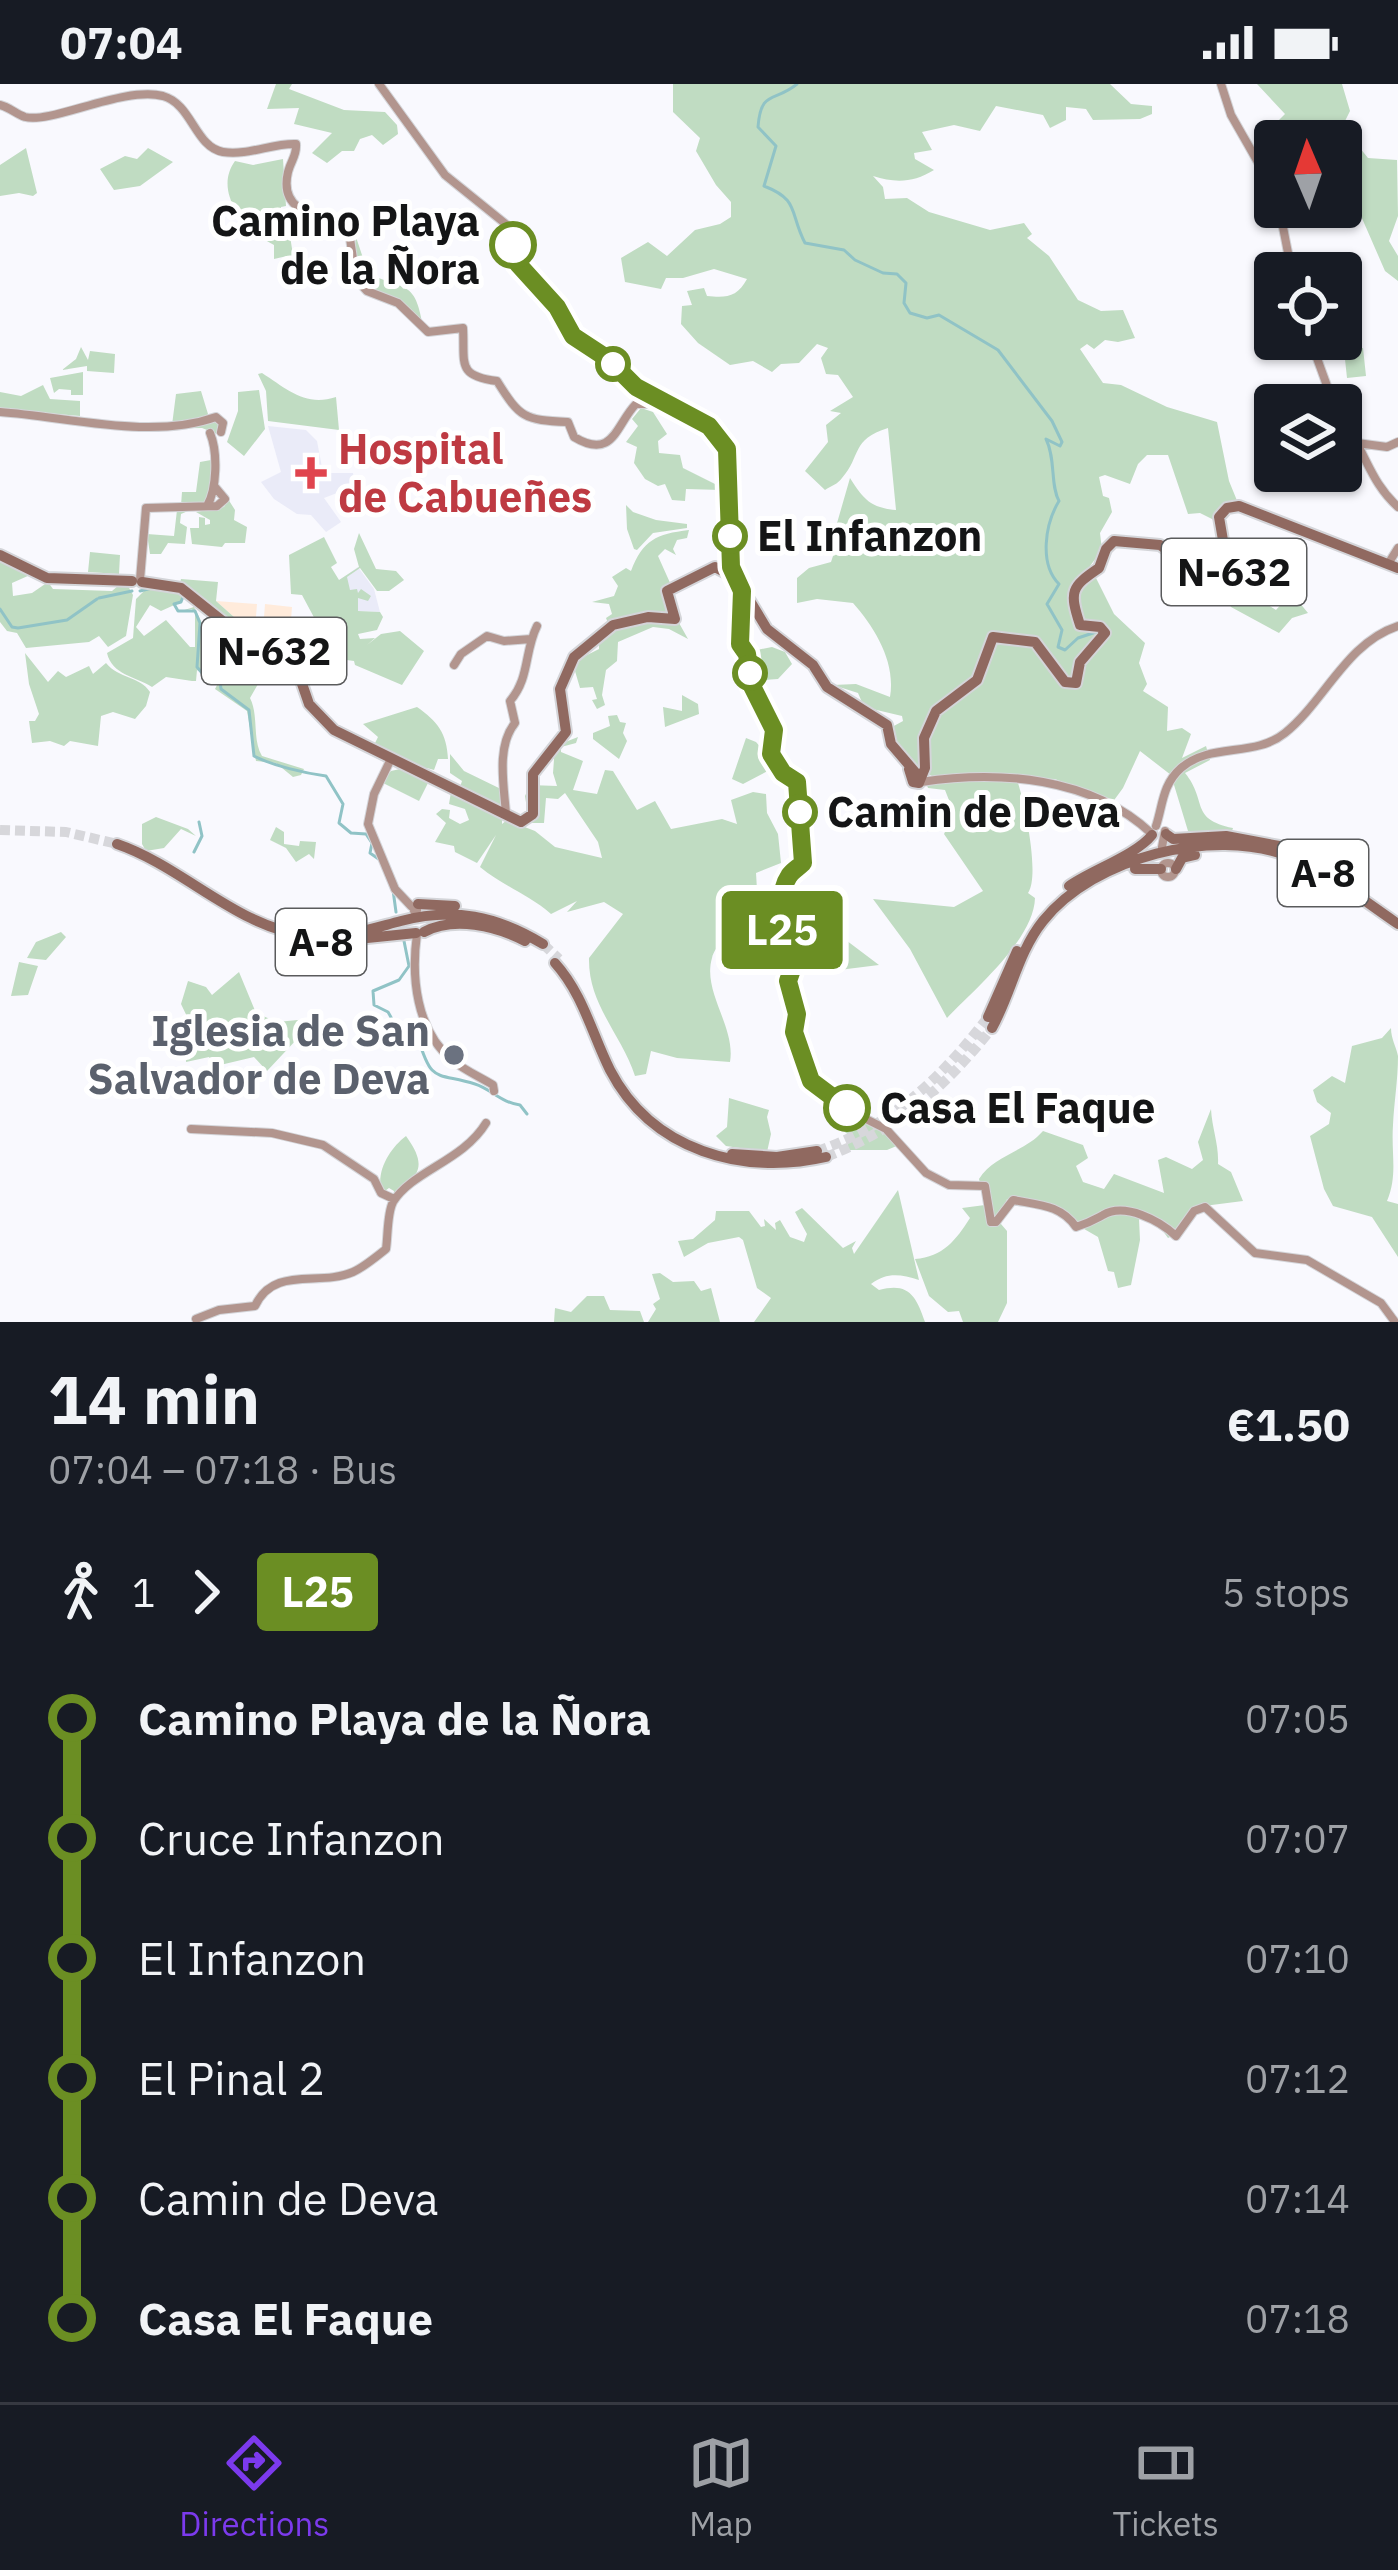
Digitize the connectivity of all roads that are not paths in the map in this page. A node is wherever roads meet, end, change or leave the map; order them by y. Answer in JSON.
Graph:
{"nodes":[{"id":1,"x":379,"y":84,"type":"edge"},
{"id":2,"x":1221,"y":84,"type":"edge"},
{"id":3,"x":0,"y":105,"type":"edge"},
{"id":4,"x":1254,"y":156,"type":"edge"},
{"id":5,"x":664,"y":404,"type":"junction"},
{"id":6,"x":0,"y":414,"type":"edge"},
{"id":7,"x":209,"y":419,"type":"junction"},
{"id":8,"x":213,"y":435,"type":"junction"},
{"id":9,"x":1398,"y":442,"type":"edge"},
{"id":10,"x":1362,"y":444,"type":"edge"},
{"id":11,"x":1362,"y":453,"type":"edge"},
{"id":12,"x":1398,"y":507,"type":"edge"},
{"id":13,"x":1398,"y":548,"type":"edge"},
{"id":14,"x":0,"y":556,"type":"edge"},
{"id":15,"x":1393,"y":566,"type":"edge"},
{"id":16,"x":727,"y":572,"type":"junction"},
{"id":17,"x":139,"y":581,"type":"junction"},
{"id":18,"x":537,"y":626,"type":"dead end"},
{"id":19,"x":1398,"y":626,"type":"edge"},
{"id":20,"x":531,"y":639,"type":"junction"},
{"id":21,"x":454,"y":665,"type":"dead end"},
{"id":22,"x":388,"y":765,"type":"junction"},
{"id":23,"x":919,"y":775,"type":"junction"},
{"id":24,"x":506,"y":815,"type":"junction"},
{"id":25,"x":1157,"y":831,"type":"junction"},
{"id":26,"x":1238,"y":843,"type":"junction"},
{"id":27,"x":1205,"y":844,"type":"junction"},
{"id":28,"x":1067,"y":893,"type":"junction"},
{"id":29,"x":413,"y":906,"type":"junction"},
{"id":30,"x":254,"y":920,"type":"junction"},
{"id":31,"x":1398,"y":920,"type":"edge"},
{"id":32,"x":419,"y":933,"type":"junction"},
{"id":33,"x":325,"y":942,"type":"junction"},
{"id":34,"x":540,"y":945,"type":"junction"},
{"id":35,"x":557,"y":961,"type":"tunnel mouth"},
{"id":36,"x":990,"y":1022,"type":"tunnel mouth"},
{"id":37,"x":494,"y":1090,"type":"dead end"},
{"id":38,"x":486,"y":1123,"type":"dead end"},
{"id":39,"x":191,"y":1129,"type":"dead end"},
{"id":40,"x":822,"y":1154,"type":"tunnel mouth"},
{"id":41,"x":395,"y":1200,"type":"junction"},
{"id":42,"x":196,"y":1319,"type":"edge"},
{"id":43,"x":1395,"y":1322,"type":"edge"}],
"edges":[{"from":1,"to":5,"type":"street"},
{"from":2,"to":4,"type":"street"},
{"from":3,"to":5,"type":"street"},
{"from":5,"to":16,"type":"street"},
{"from":6,"to":7,"type":"street"},
{"from":6,"to":8,"type":"street"},
{"from":7,"to":8,"type":"street"},
{"from":7,"to":8,"type":"street"},
{"from":8,"to":17,"type":"street"},
{"from":9,"to":10,"type":"street"},
{"from":11,"to":12,"type":"street"},
{"from":13,"to":15,"type":"street"},
{"from":14,"to":17,"type":"highway","number":"N-632"},
{"from":15,"to":23,"type":"highway","number":"N-632"},
{"from":16,"to":23,"type":"highway"},
{"from":16,"to":24,"type":"highway"},
{"from":16,"to":43,"type":"street"},
{"from":17,"to":22,"type":"highway","number":"N-632"},
{"from":18,"to":20,"type":"street"},
{"from":19,"to":25,"type":"street"},
{"from":20,"to":21,"type":"street"},
{"from":20,"to":24,"type":"street"},
{"from":22,"to":24,"type":"highway","number":"N-632"},
{"from":22,"to":29,"type":"street"},
{"from":23,"to":25,"type":"street"},
{"from":25,"to":27,"type":"highway"},
{"from":25,"to":28,"type":"highway"},
{"from":26,"to":27,"type":"highway","number":"A-8"},
{"from":26,"to":31,"type":"highway","number":"A-8"},
{"from":26,"to":31,"type":"highway","number":"A-8"},
{"from":27,"to":28,"type":"highway"},
{"from":27,"to":28,"type":"highway","number":"A-8"},
{"from":28,"to":36,"type":"highway","number":"A-8"},
{"from":29,"to":30,"type":"highway"},
{"from":29,"to":34,"type":"highway"},
{"from":30,"to":33,"type":"highway","number":"A-8"},
{"from":30,"to":34,"type":"highway","number":"A-8"},
{"from":32,"to":33,"type":"highway"},
{"from":32,"to":34,"type":"highway"},
{"from":32,"to":37,"type":"street"},
{"from":33,"to":34,"type":"highway","number":"A-8"},
{"from":35,"to":40,"type":"highway"},
{"from":38,"to":41,"type":"street"},
{"from":39,"to":41,"type":"street"},
{"from":41,"to":42,"type":"street"}]}
